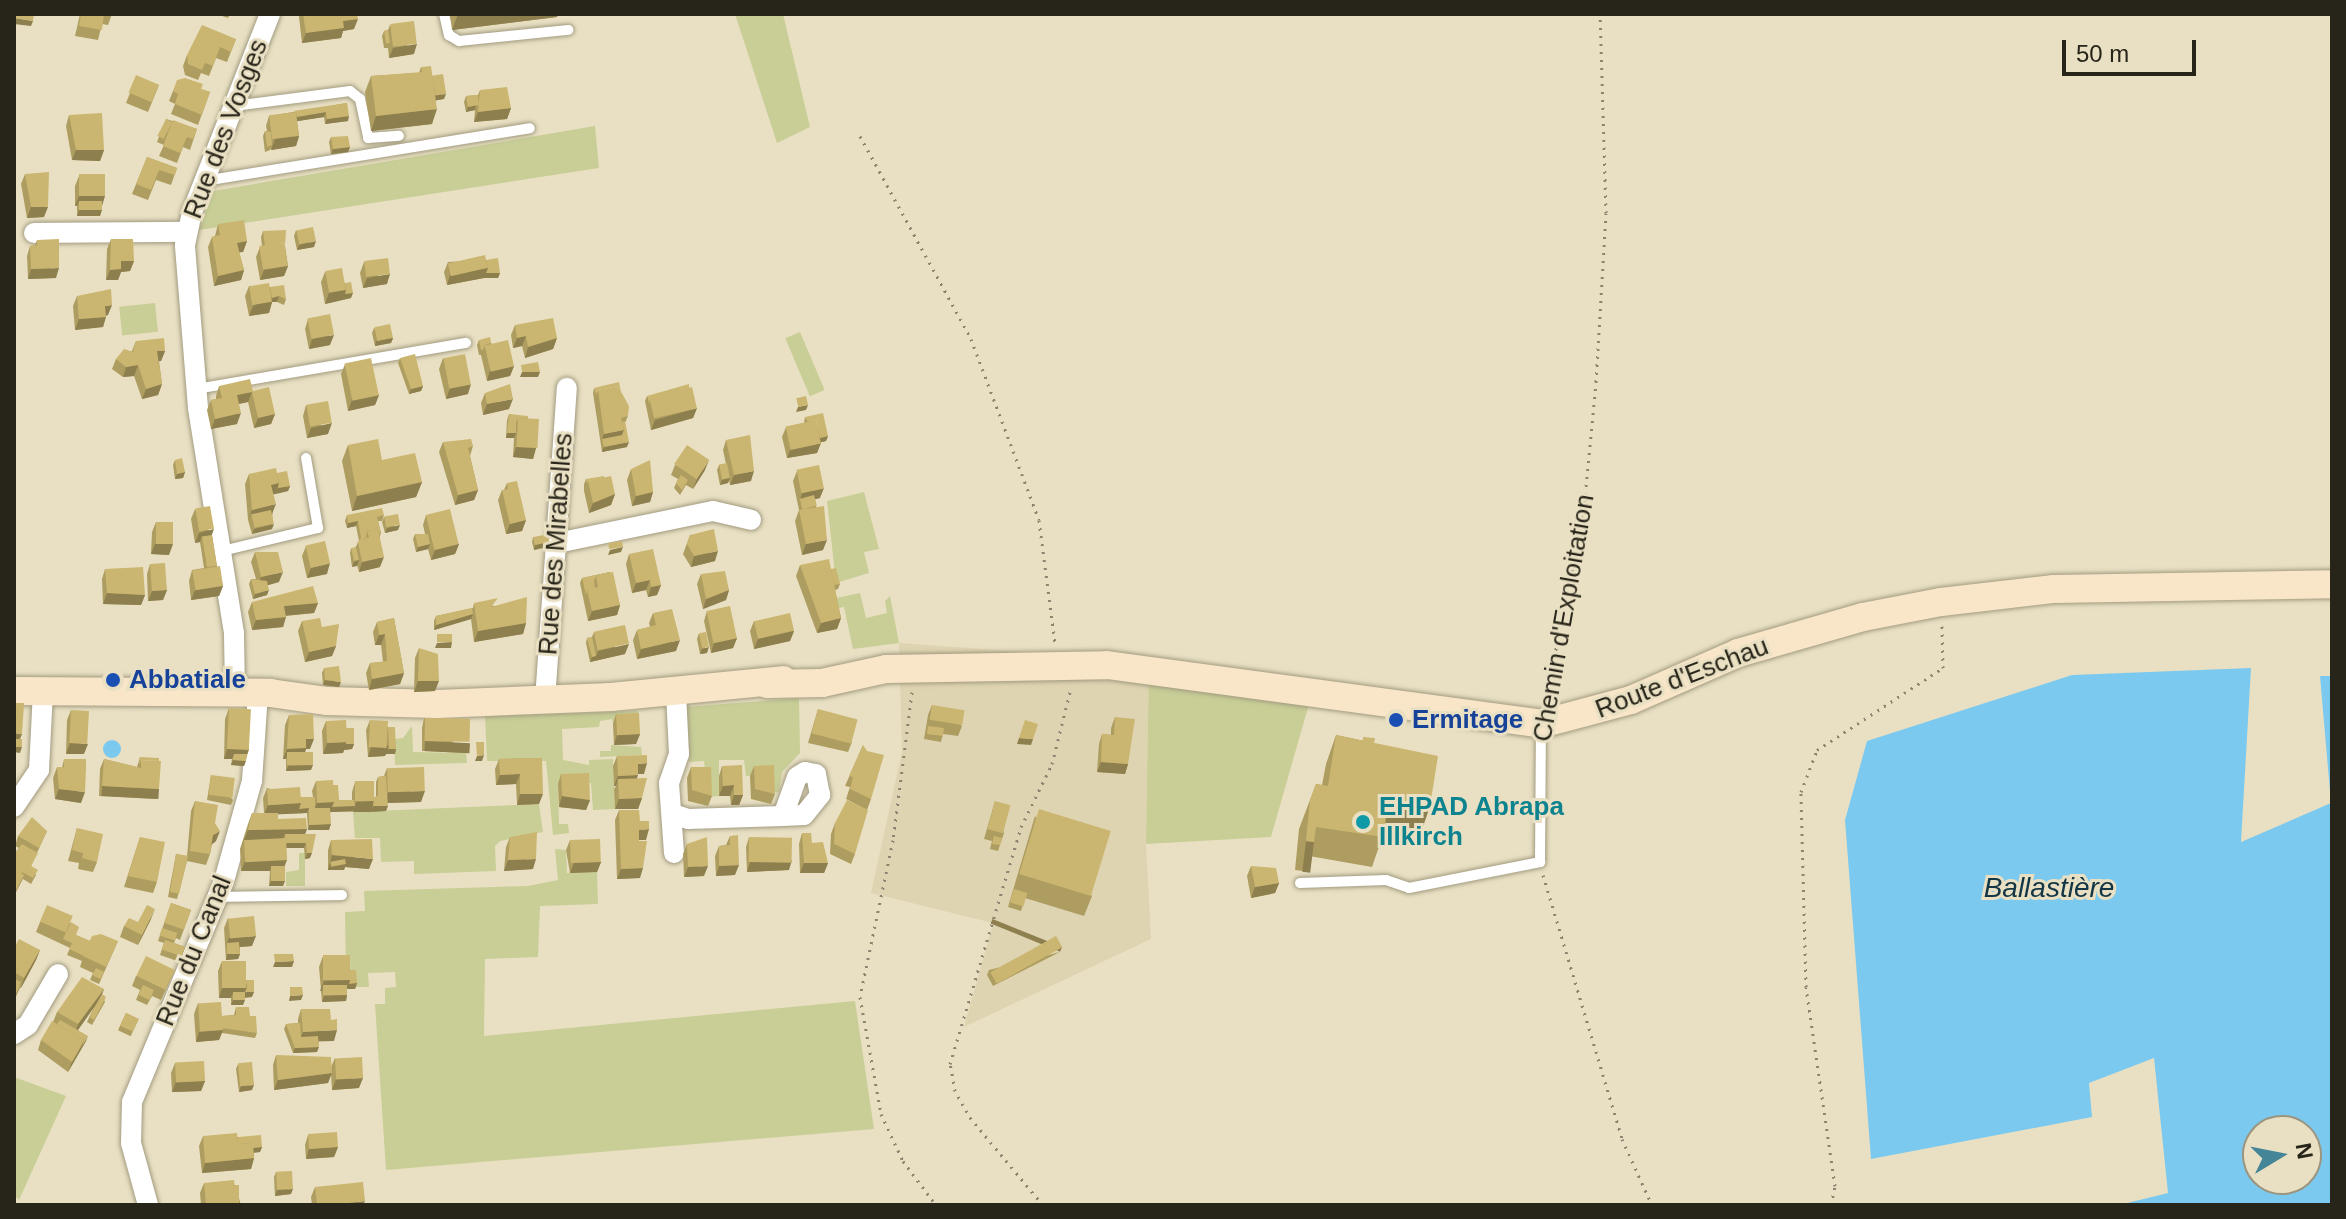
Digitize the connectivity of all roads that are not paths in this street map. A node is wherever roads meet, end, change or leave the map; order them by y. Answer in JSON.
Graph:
{"nodes":[{"id":1,"x":270,"y":14,"type":"edge"},
{"id":2,"x":444,"y":14,"type":"edge"},
{"id":3,"x":568,"y":30,"type":"dead end"},
{"id":4,"x":234,"y":106,"type":"junction"},
{"id":5,"x":530,"y":128,"type":"dead end"},
{"id":6,"x":399,"y":136,"type":"dead end"},
{"id":7,"x":204,"y":181,"type":"junction"},
{"id":8,"x":186,"y":232,"type":"junction"},
{"id":9,"x":34,"y":233,"type":"dead end"},
{"id":10,"x":466,"y":343,"type":"dead end"},
{"id":11,"x":567,"y":388,"type":"dead end"},
{"id":12,"x":196,"y":389,"type":"junction"},
{"id":13,"x":306,"y":458,"type":"dead end"},
{"id":14,"x":751,"y":520,"type":"dead end"},
{"id":15,"x":557,"y":543,"type":"junction"},
{"id":16,"x":222,"y":551,"type":"junction"},
{"id":17,"x":2332,"y":584,"type":"edge"},
{"id":18,"x":1054,"y":664,"type":"junction"},
{"id":19,"x":767,"y":684,"type":"junction"},
{"id":20,"x":14,"y":691,"type":"edge"},
{"id":21,"x":43,"y":691,"type":"junction"},
{"id":22,"x":247,"y":692,"type":"junction"},
{"id":23,"x":676,"y":692,"type":"junction"},
{"id":24,"x":545,"y":700,"type":"junction"},
{"id":25,"x":1541,"y":724,"type":"junction"},
{"id":26,"x":14,"y":807,"type":"edge"},
{"id":27,"x":673,"y":814,"type":"junction"},
{"id":28,"x":783,"y":816,"type":"dead end"},
{"id":29,"x":674,"y":853,"type":"dead end"},
{"id":30,"x":1300,"y":883,"type":"dead end"},
{"id":31,"x":342,"y":895,"type":"dead end"},
{"id":32,"x":218,"y":897,"type":"junction"},
{"id":33,"x":58,"y":974,"type":"dead end"},
{"id":34,"x":14,"y":1034,"type":"edge"},
{"id":35,"x":148,"y":1205,"type":"edge"}],
"edges":[{"from":1,"to":4,"type":"street","name":"Rue des Vosges"},
{"from":2,"to":3,"type":"lane"},
{"from":4,"to":6,"type":"lane"},
{"from":4,"to":7,"type":"street","name":"Rue des Vosges"},
{"from":5,"to":7,"type":"lane"},
{"from":7,"to":8,"type":"street","name":"Rue des Vosges"},
{"from":8,"to":9,"type":"street"},
{"from":8,"to":12,"type":"street","name":"Rue des Vosges"},
{"from":10,"to":12,"type":"lane"},
{"from":11,"to":15,"type":"street","name":"Rue des Mirabelles"},
{"from":12,"to":16,"type":"street","name":"Rue des Vosges"},
{"from":13,"to":16,"type":"lane"},
{"from":14,"to":15,"type":"street"},
{"from":15,"to":24,"type":"street","name":"Rue des Mirabelles"},
{"from":16,"to":22,"type":"street","name":"Rue des Vosges"},
{"from":17,"to":25,"type":"main road","name":"Route d'Eschau"},
{"from":18,"to":19,"type":"main road"},
{"from":18,"to":19,"type":"main road"},
{"from":18,"to":25,"type":"main road","name":"Route d'Eschau"},
{"from":19,"to":23,"type":"main road"},
{"from":20,"to":21,"type":"main road"},
{"from":21,"to":22,"type":"main road"},
{"from":21,"to":26,"type":"street"},
{"from":22,"to":24,"type":"main road"},
{"from":22,"to":32,"type":"street","name":"Rue du Canal"},
{"from":23,"to":24,"type":"main road"},
{"from":23,"to":27,"type":"street"},
{"from":25,"to":30,"type":"lane","name":"Chemin d'Exploitation"},
{"from":27,"to":28,"type":"street"},
{"from":27,"to":29,"type":"street"},
{"from":31,"to":32,"type":"lane"},
{"from":32,"to":35,"type":"street","name":"Rue du Canal"},
{"from":33,"to":34,"type":"street"}]}
